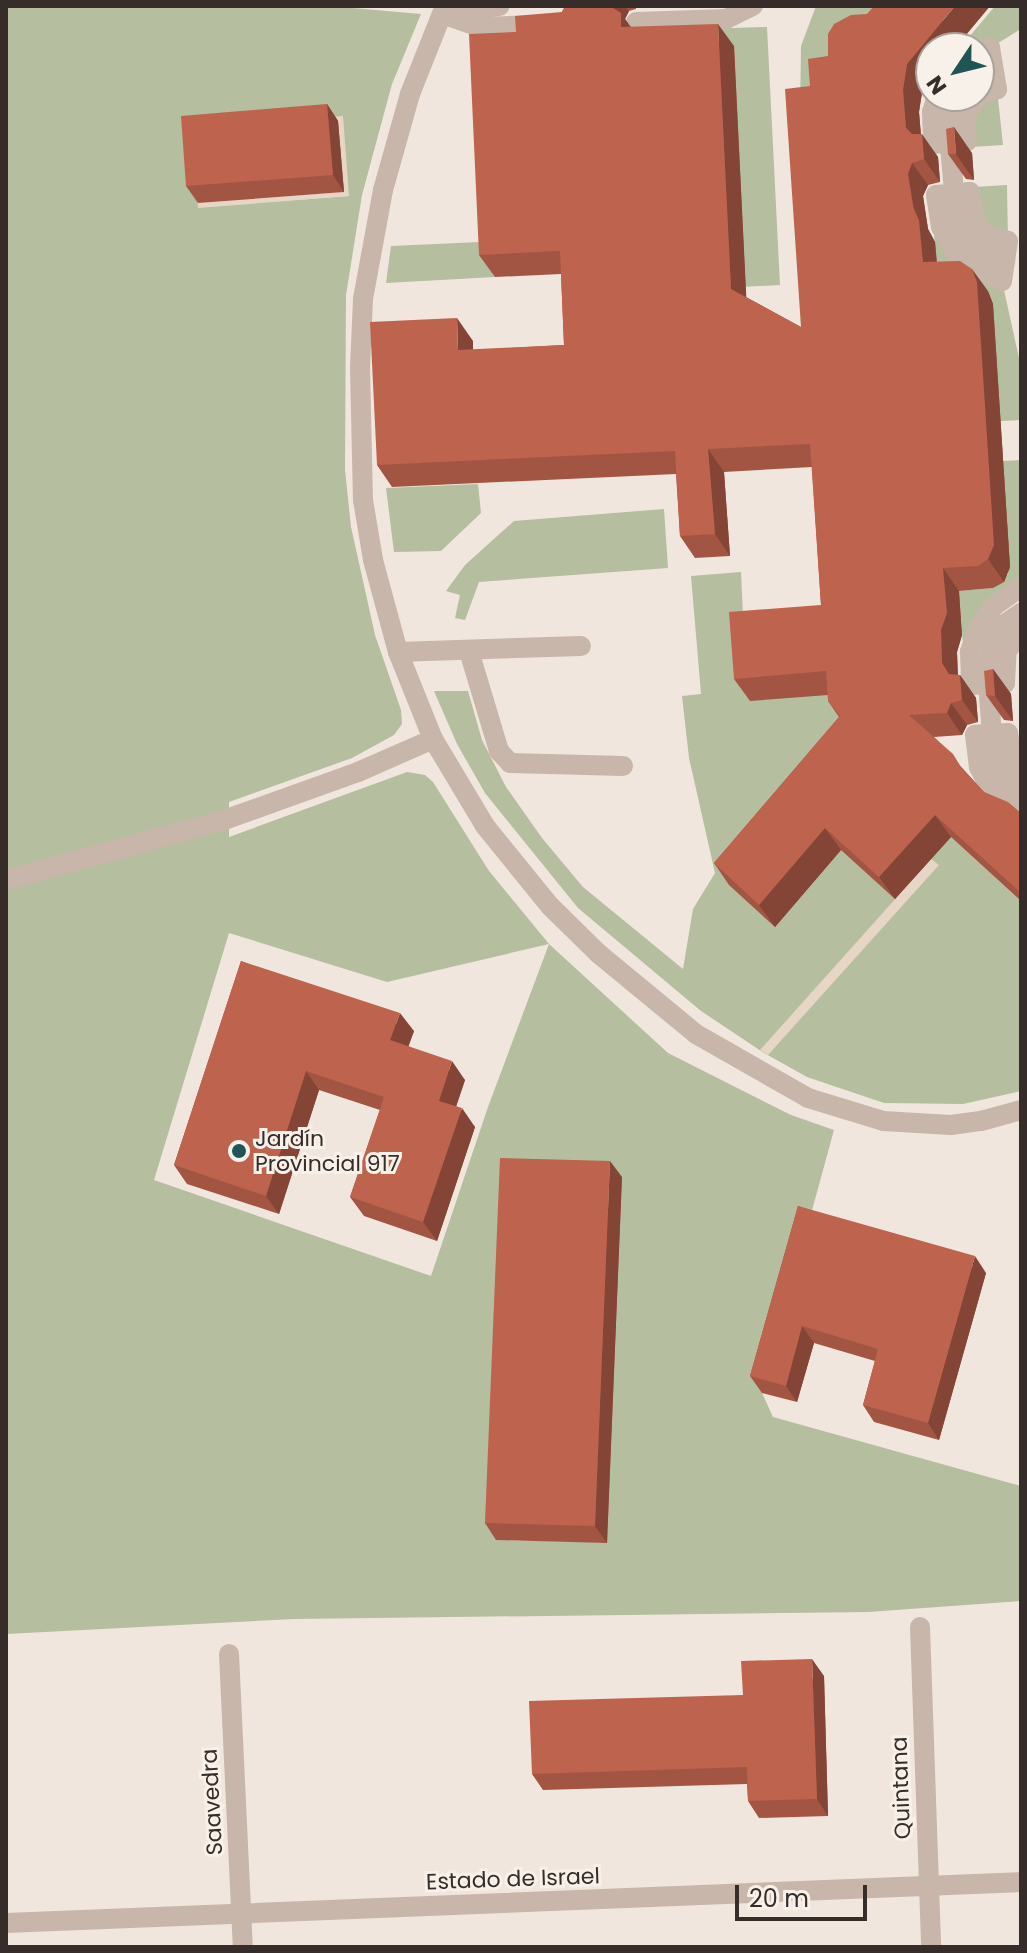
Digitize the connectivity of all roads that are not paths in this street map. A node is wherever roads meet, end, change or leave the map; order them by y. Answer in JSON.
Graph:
{"nodes":[{"id":1,"x":499,"y":6,"type":"edge"},
{"id":2,"x":753,"y":6,"type":"edge"},
{"id":3,"x":478,"y":7,"type":"edge"},
{"id":4,"x":444,"y":10,"type":"edge"},
{"id":5,"x":636,"y":22,"type":"dead end"},
{"id":6,"x":570,"y":24,"type":"edge"},
{"id":7,"x":932,"y":112,"type":"edge"},
{"id":8,"x":950,"y":112,"type":"edge"},
{"id":9,"x":968,"y":112,"type":"edge"},
{"id":10,"x":952,"y":193,"type":"junction"},
{"id":11,"x":1021,"y":587,"type":"edge"},
{"id":12,"x":1021,"y":613,"type":"edge"},
{"id":13,"x":1021,"y":635,"type":"edge"},
{"id":14,"x":581,"y":646,"type":"dead end"},
{"id":15,"x":469,"y":651,"type":"junction"},
{"id":16,"x":398,"y":652,"type":"junction"},
{"id":17,"x":433,"y":739,"type":"junction"},
{"id":18,"x":623,"y":766,"type":"dead end"},
{"id":19,"x":1021,"y":773,"type":"edge"},
{"id":20,"x":1021,"y":795,"type":"edge"},
{"id":21,"x":1021,"y":812,"type":"edge"},
{"id":22,"x":6,"y":880,"type":"edge"},
{"id":23,"x":1021,"y":1110,"type":"edge"},
{"id":24,"x":920,"y":1627,"type":"dead end"},
{"id":25,"x":229,"y":1654,"type":"dead end"},
{"id":26,"x":1021,"y":1882,"type":"edge"},
{"id":27,"x":929,"y":1886,"type":"junction"},
{"id":28,"x":241,"y":1914,"type":"junction"},
{"id":29,"x":6,"y":1923,"type":"edge"},
{"id":30,"x":243,"y":1947,"type":"edge"},
{"id":31,"x":931,"y":1947,"type":"edge"}],
"edges":[{"from":1,"to":3,"type":"street"},
{"from":2,"to":5,"type":"street"},
{"from":3,"to":4,"type":"street"},
{"from":4,"to":6,"type":"street"},
{"from":4,"to":16,"type":"street"},
{"from":7,"to":9,"type":"street"},
{"from":8,"to":10,"type":"street"},
{"from":10,"to":10,"type":"street"},
{"from":11,"to":13,"type":"street"},
{"from":12,"to":20,"type":"street","bridge":true},
{"from":14,"to":15,"type":"street"},
{"from":15,"to":16,"type":"street"},
{"from":15,"to":18,"type":"street"},
{"from":16,"to":17,"type":"street"},
{"from":17,"to":22,"type":"street"},
{"from":17,"to":23,"type":"street"},
{"from":19,"to":21,"type":"street"},
{"from":24,"to":27,"type":"street","name":"Quintana"},
{"from":25,"to":28,"type":"street","name":"Saavedra"},
{"from":26,"to":27,"type":"street","name":"Estado de Israel"},
{"from":27,"to":28,"type":"street","name":"Estado de Israel"},
{"from":27,"to":31,"type":"street","name":"Quintana"},
{"from":28,"to":29,"type":"street","name":"Estado de Israel"},
{"from":28,"to":30,"type":"street","name":"Saavedra"}]}
